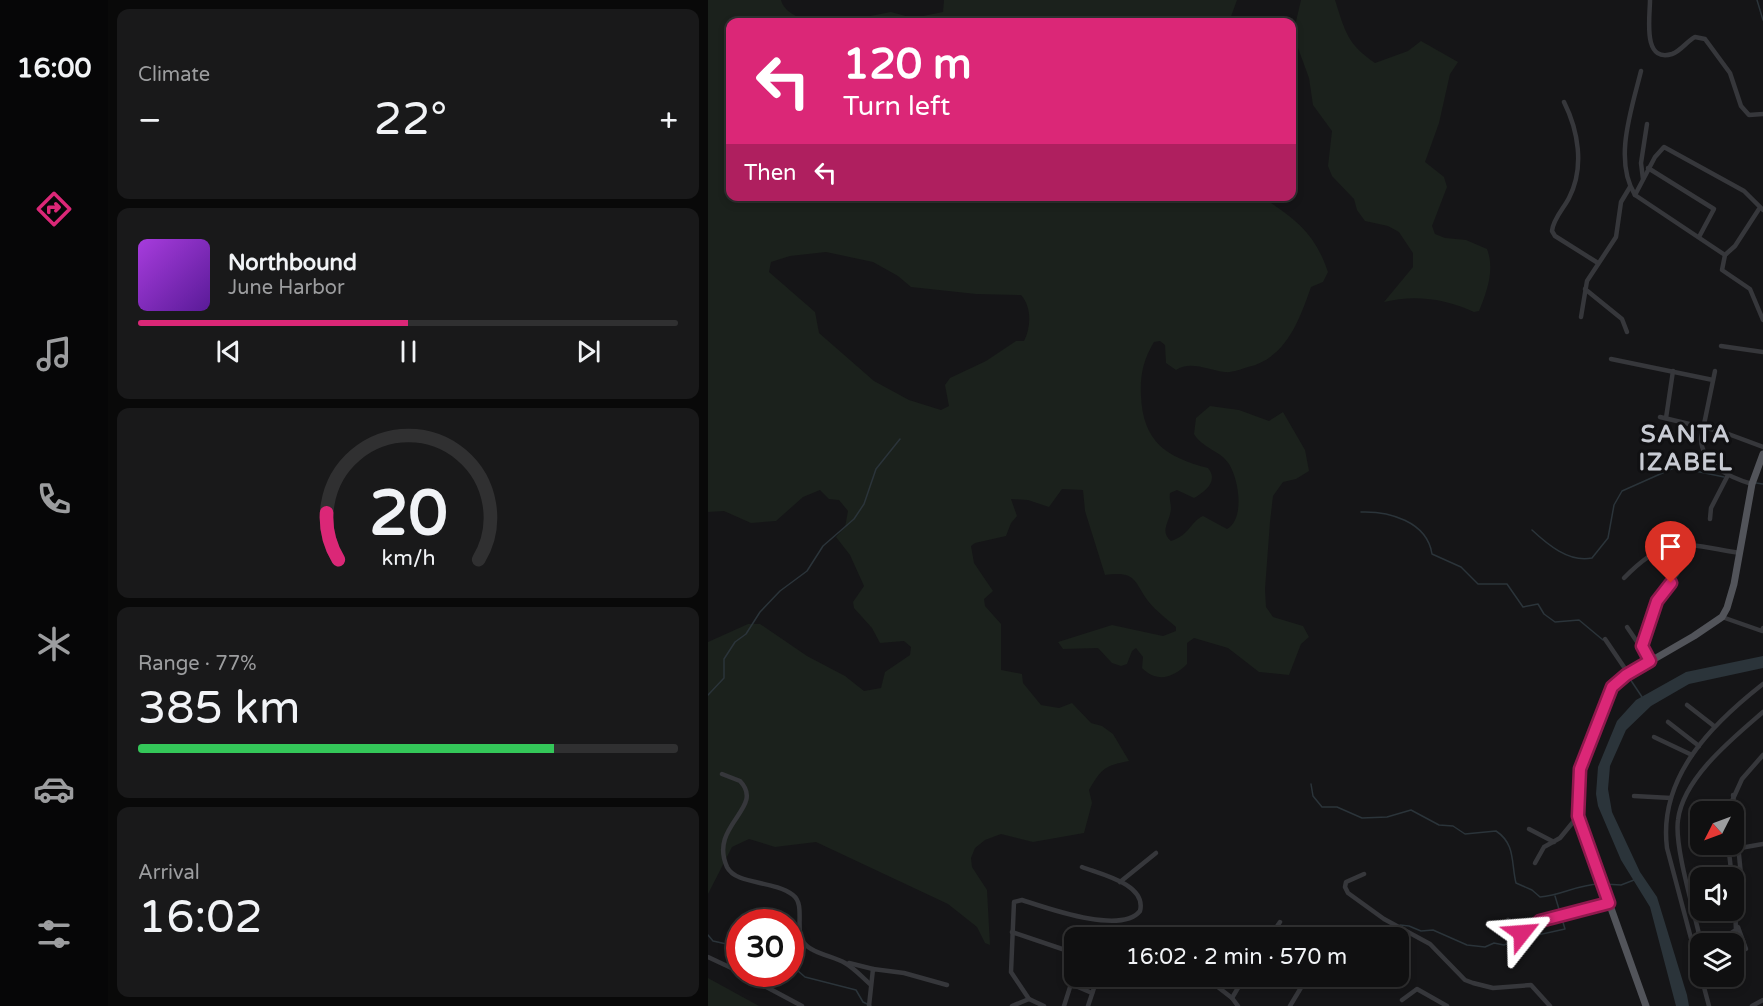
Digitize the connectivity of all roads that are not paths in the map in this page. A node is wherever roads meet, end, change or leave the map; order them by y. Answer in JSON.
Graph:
{"nodes":[{"id":1,"x":1650,"y":0,"type":"edge"},
{"id":2,"x":1641,"y":71,"type":"dead end"},
{"id":3,"x":1564,"y":102,"type":"dead end"},
{"id":4,"x":1763,"y":114,"type":"edge"},
{"id":5,"x":1647,"y":124,"type":"dead end"},
{"id":6,"x":1648,"y":168,"type":"junction"},
{"id":7,"x":1643,"y":179,"type":"junction"},
{"id":8,"x":1630,"y":187,"type":"junction"},
{"id":9,"x":1635,"y":195,"type":"junction"},
{"id":10,"x":1761,"y":210,"type":"edge"},
{"id":11,"x":1699,"y":237,"type":"junction"},
{"id":12,"x":1725,"y":255,"type":"junction"},
{"id":13,"x":1598,"y":262,"type":"junction"},
{"id":14,"x":1585,"y":289,"type":"junction"},
{"id":15,"x":1581,"y":317,"type":"dead end"},
{"id":16,"x":1763,"y":320,"type":"edge"},
{"id":17,"x":1627,"y":332,"type":"dead end"},
{"id":18,"x":1721,"y":346,"type":"dead end"},
{"id":19,"x":1763,"y":352,"type":"edge"},
{"id":20,"x":1611,"y":359,"type":"dead end"},
{"id":21,"x":1673,"y":371,"type":"junction"},
{"id":22,"x":1714,"y":371,"type":"dead end"},
{"id":23,"x":1713,"y":381,"type":"junction"},
{"id":24,"x":1660,"y":417,"type":"dead end"},
{"id":25,"x":1666,"y":418,"type":"junction"},
{"id":26,"x":1704,"y":427,"type":"junction"},
{"id":27,"x":1763,"y":447,"type":"edge"},
{"id":28,"x":1763,"y":454,"type":"edge"},
{"id":29,"x":1727,"y":477,"type":"junction"},
{"id":30,"x":1752,"y":484,"type":"junction"},
{"id":31,"x":1710,"y":519,"type":"dead end"},
{"id":32,"x":1687,"y":546,"type":"junction"},
{"id":33,"x":1740,"y":553,"type":"junction"},
{"id":34,"x":1624,"y":578,"type":"dead end"},
{"id":35,"x":1722,"y":617,"type":"junction"},
{"id":36,"x":1627,"y":627,"type":"dead end"},
{"id":37,"x":1763,"y":628,"type":"edge"},
{"id":38,"x":1605,"y":639,"type":"dead end"},
{"id":39,"x":1642,"y":646,"type":"junction"},
{"id":40,"x":1650,"y":661,"type":"junction"},
{"id":41,"x":1628,"y":673,"type":"junction"},
{"id":42,"x":1763,"y":684,"type":"edge"},
{"id":43,"x":1688,"y":705,"type":"dead end"},
{"id":44,"x":1763,"y":712,"type":"edge"},
{"id":45,"x":1668,"y":723,"type":"dead end"},
{"id":46,"x":1714,"y":726,"type":"junction"},
{"id":47,"x":1654,"y":736,"type":"dead end"},
{"id":48,"x":1699,"y":746,"type":"junction"},
{"id":49,"x":1692,"y":755,"type":"junction"},
{"id":50,"x":1763,"y":755,"type":"edge"},
{"id":51,"x":722,"y":774,"type":"dead end"},
{"id":52,"x":1733,"y":795,"type":"junction"},
{"id":53,"x":1634,"y":796,"type":"dead end"},
{"id":54,"x":1671,"y":798,"type":"junction"},
{"id":55,"x":1731,"y":801,"type":"edge"},
{"id":56,"x":1734,"y":801,"type":"edge"},
{"id":57,"x":1578,"y":816,"type":"junction"},
{"id":58,"x":1667,"y":820,"type":"junction"},
{"id":59,"x":1678,"y":821,"type":"junction"},
{"id":60,"x":1529,"y":829,"type":"dead end"},
{"id":61,"x":1554,"y":842,"type":"junction"},
{"id":62,"x":1763,"y":844,"type":"edge"},
{"id":63,"x":1744,"y":848,"type":"edge"},
{"id":64,"x":1156,"y":853,"type":"dead end"},
{"id":65,"x":1535,"y":863,"type":"dead end"},
{"id":66,"x":1082,"y":867,"type":"dead end"},
{"id":67,"x":1364,"y":874,"type":"dead end"},
{"id":68,"x":1120,"y":882,"type":"junction"},
{"id":69,"x":1609,"y":903,"type":"junction"},
{"id":70,"x":1508,"y":920,"type":"dead end"},
{"id":71,"x":1737,"y":921,"type":"edge"},
{"id":72,"x":1280,"y":922,"type":"dead end"},
{"id":73,"x":1277,"y":927,"type":"edge"},
{"id":74,"x":1738,"y":927,"type":"junction"},
{"id":75,"x":1012,"y":932,"type":"junction"},
{"id":76,"x":1690,"y":933,"type":"edge"},
{"id":77,"x":1699,"y":933,"type":"edge"},
{"id":78,"x":1731,"y":933,"type":"edge"},
{"id":79,"x":1746,"y":949,"type":"dead end"},
{"id":80,"x":1064,"y":950,"type":"edge"},
{"id":81,"x":708,"y":957,"type":"edge"},
{"id":82,"x":843,"y":962,"type":"junction"},
{"id":83,"x":726,"y":965,"type":"edge"},
{"id":84,"x":873,"y":969,"type":"junction"},
{"id":85,"x":870,"y":984,"type":"junction"},
{"id":86,"x":947,"y":985,"type":"dead end"},
{"id":87,"x":767,"y":987,"type":"edge"},
{"id":88,"x":1094,"y":987,"type":"edge"},
{"id":89,"x":1218,"y":987,"type":"edge"},
{"id":90,"x":1238,"y":987,"type":"edge"},
{"id":91,"x":1301,"y":987,"type":"edge"},
{"id":92,"x":1704,"y":987,"type":"edge"},
{"id":93,"x":1092,"y":993,"type":"junction"},
{"id":94,"x":1232,"y":998,"type":"junction"},
{"id":95,"x":1029,"y":999,"type":"junction"},
{"id":96,"x":1402,"y":1000,"type":"dead end"},
{"id":97,"x":1763,"y":1000,"type":"edge"},
{"id":98,"x":802,"y":1006,"type":"edge"},
{"id":99,"x":869,"y":1006,"type":"edge"},
{"id":100,"x":1012,"y":1006,"type":"edge"},
{"id":101,"x":1044,"y":1006,"type":"edge"},
{"id":102,"x":1064,"y":1006,"type":"edge"},
{"id":103,"x":1088,"y":1006,"type":"edge"},
{"id":104,"x":1238,"y":1006,"type":"edge"},
{"id":105,"x":1290,"y":1006,"type":"edge"},
{"id":106,"x":1447,"y":1006,"type":"edge"},
{"id":107,"x":1550,"y":1006,"type":"edge"},
{"id":108,"x":1646,"y":1006,"type":"edge"},
{"id":109,"x":1709,"y":1006,"type":"edge"},
{"id":110,"x":1752,"y":1006,"type":"edge"}],
"edges":[{"from":1,"to":4,"type":"street"},
{"from":2,"to":8,"type":"street"},
{"from":3,"to":13,"type":"street"},
{"from":5,"to":7,"type":"street"},
{"from":6,"to":7,"type":"street"},
{"from":6,"to":10,"type":"street"},
{"from":6,"to":11,"type":"street"},
{"from":7,"to":9,"type":"street"},
{"from":8,"to":9,"type":"street"},
{"from":8,"to":13,"type":"street"},
{"from":9,"to":11,"type":"street"},
{"from":10,"to":12,"type":"street"},
{"from":11,"to":12,"type":"street"},
{"from":12,"to":16,"type":"street"},
{"from":13,"to":14,"type":"street"},
{"from":14,"to":15,"type":"street"},
{"from":14,"to":17,"type":"street"},
{"from":18,"to":19,"type":"street"},
{"from":20,"to":21,"type":"street"},
{"from":21,"to":23,"type":"street"},
{"from":21,"to":25,"type":"street"},
{"from":22,"to":23,"type":"street"},
{"from":23,"to":26,"type":"street"},
{"from":24,"to":25,"type":"street"},
{"from":25,"to":26,"type":"street"},
{"from":26,"to":27,"type":"street"},
{"from":26,"to":29,"type":"street"},
{"from":28,"to":30,"type":"main road"},
{"from":29,"to":30,"type":"street"},
{"from":29,"to":31,"type":"street"},
{"from":30,"to":33,"type":"main road"},
{"from":32,"to":33,"type":"street"},
{"from":32,"to":34,"type":"street"},
{"from":32,"to":39,"type":"street"},
{"from":33,"to":35,"type":"main road"},
{"from":35,"to":37,"type":"street"},
{"from":35,"to":40,"type":"main road"},
{"from":36,"to":39,"type":"street"},
{"from":38,"to":41,"type":"street"},
{"from":39,"to":40,"type":"street"},
{"from":40,"to":41,"type":"main road"},
{"from":41,"to":57,"type":"main road"},
{"from":42,"to":46,"type":"street"},
{"from":43,"to":46,"type":"street"},
{"from":44,"to":59,"type":"street"},
{"from":45,"to":48,"type":"street"},
{"from":46,"to":48,"type":"street"},
{"from":47,"to":49,"type":"street"},
{"from":48,"to":49,"type":"street"},
{"from":49,"to":54,"type":"street"},
{"from":50,"to":52,"type":"street"},
{"from":51,"to":82,"type":"street"},
{"from":52,"to":55,"type":"street"},
{"from":52,"to":56,"type":"street"},
{"from":53,"to":54,"type":"street"},
{"from":54,"to":58,"type":"street"},
{"from":57,"to":61,"type":"street"},
{"from":57,"to":69,"type":"main road"},
{"from":58,"to":59,"type":"street"},
{"from":58,"to":76,"type":"street"},
{"from":59,"to":77,"type":"street"},
{"from":60,"to":61,"type":"street"},
{"from":61,"to":65,"type":"street"},
{"from":62,"to":63,"type":"street"},
{"from":64,"to":68,"type":"street"},
{"from":66,"to":68,"type":"street"},
{"from":67,"to":107,"type":"street"},
{"from":68,"to":75,"type":"street"},
{"from":69,"to":70,"type":"street"},
{"from":69,"to":108,"type":"main road"},
{"from":71,"to":74,"type":"street"},
{"from":72,"to":73,"type":"street"},
{"from":74,"to":78,"type":"street"},
{"from":74,"to":79,"type":"street"},
{"from":75,"to":80,"type":"street"},
{"from":75,"to":95,"type":"street"},
{"from":81,"to":83,"type":"street"},
{"from":82,"to":84,"type":"street"},
{"from":82,"to":85,"type":"street"},
{"from":84,"to":85,"type":"street"},
{"from":84,"to":86,"type":"street"},
{"from":85,"to":99,"type":"street"},
{"from":87,"to":98,"type":"street"},
{"from":88,"to":93,"type":"street"},
{"from":89,"to":94,"type":"street"},
{"from":90,"to":94,"type":"street"},
{"from":91,"to":105,"type":"street"},
{"from":92,"to":109,"type":"street"},
{"from":93,"to":102,"type":"street"},
{"from":93,"to":103,"type":"street"},
{"from":94,"to":104,"type":"street"},
{"from":95,"to":100,"type":"street"},
{"from":95,"to":101,"type":"street"},
{"from":96,"to":106,"type":"street"},
{"from":97,"to":110,"type":"street"}]}
